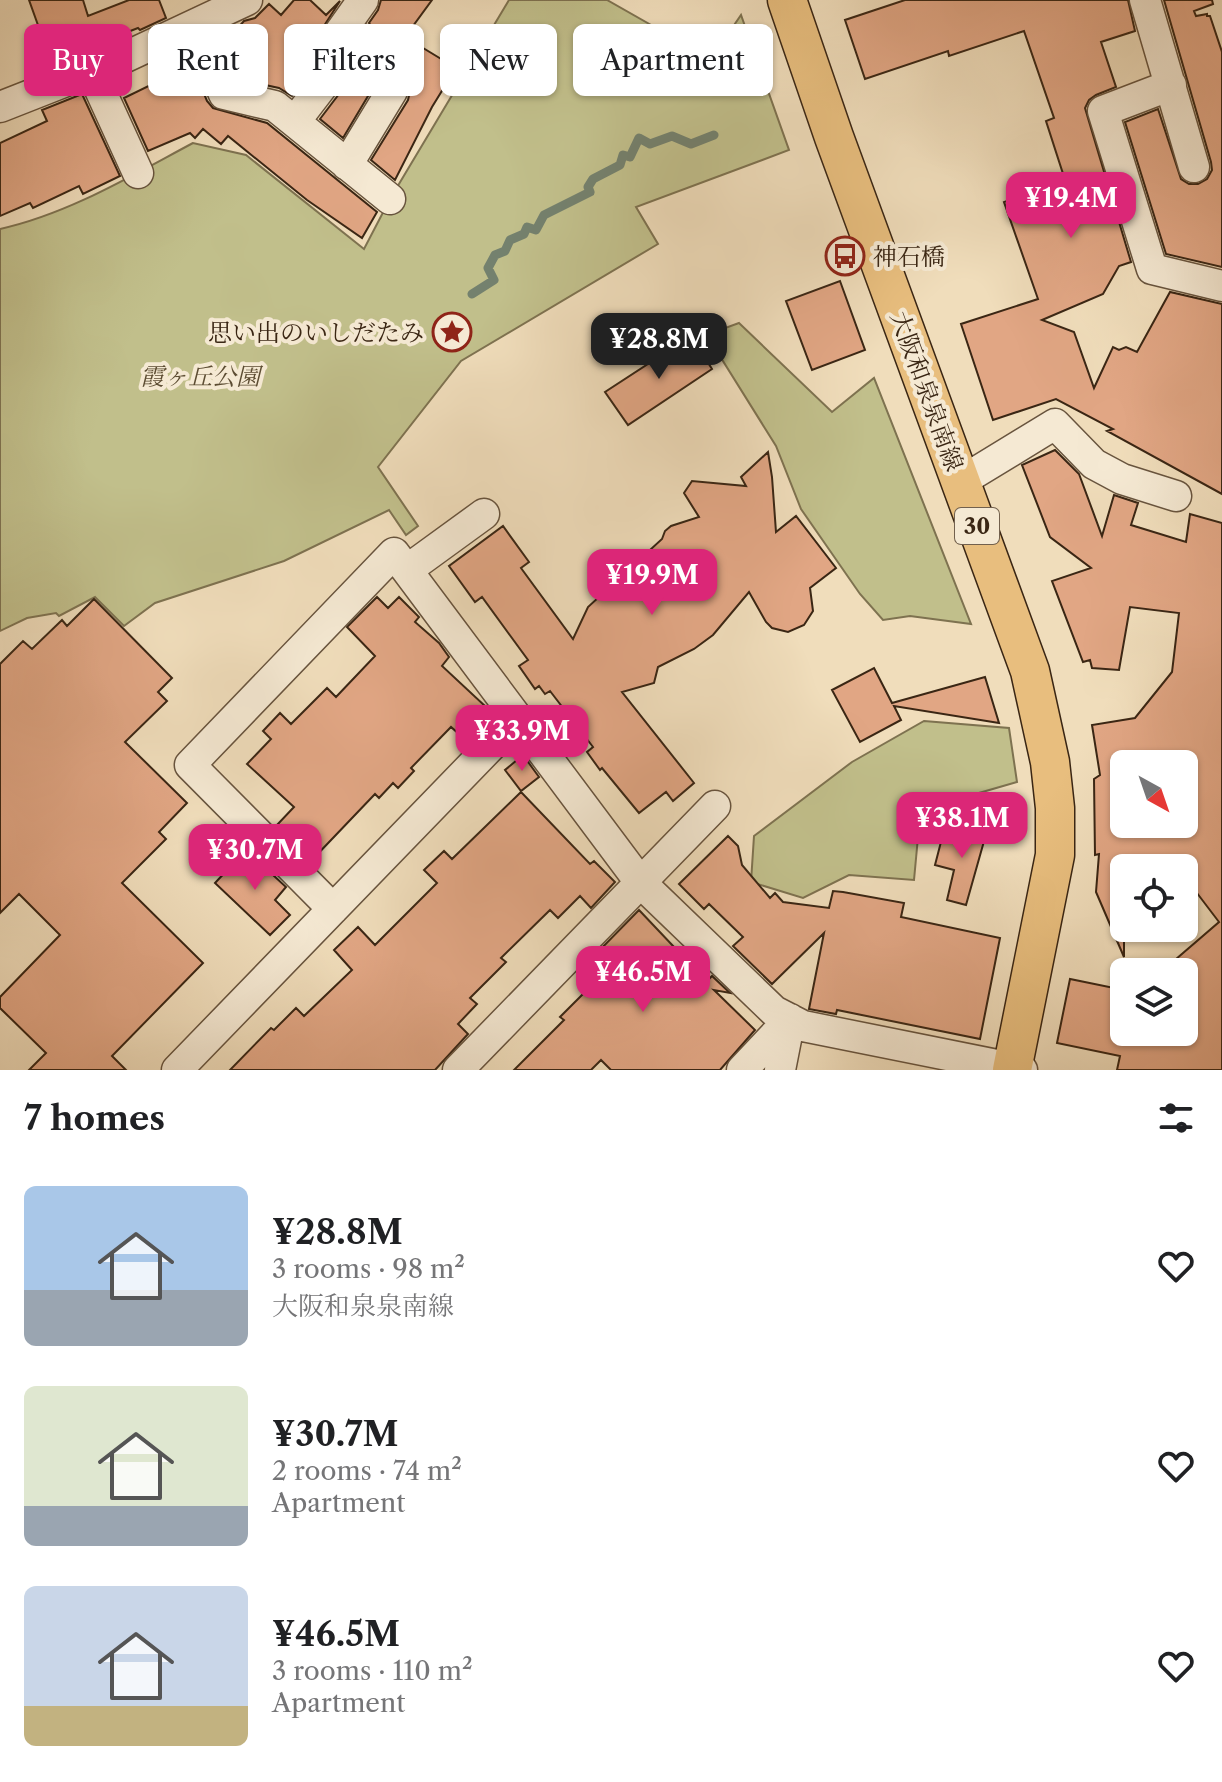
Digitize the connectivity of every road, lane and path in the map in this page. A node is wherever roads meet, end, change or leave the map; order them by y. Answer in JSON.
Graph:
{"nodes":[{"id":1,"x":247,"y":0,"type":"edge"},
{"id":2,"x":363,"y":0,"type":"edge"},
{"id":3,"x":787,"y":0,"type":"edge"},
{"id":4,"x":1145,"y":0,"type":"edge"},
{"id":5,"x":200,"y":24,"type":"edge"},
{"id":6,"x":1171,"y":85,"type":"junction"},
{"id":7,"x":29,"y":96,"type":"edge"},
{"id":8,"x":103,"y":96,"type":"edge"},
{"id":9,"x":232,"y":96,"type":"edge"},
{"id":10,"x":389,"y":96,"type":"edge"},
{"id":11,"x":0,"y":107,"type":"edge"},
{"id":12,"x":296,"y":120,"type":"junction"},
{"id":13,"x":347,"y":165,"type":"junction"},
{"id":14,"x":1194,"y":167,"type":"dead end"},
{"id":15,"x":138,"y":173,"type":"dead end"},
{"id":16,"x":390,"y":199,"type":"dead end"},
{"id":17,"x":1222,"y":286,"type":"edge"},
{"id":18,"x":960,"y":482,"type":"junction"},
{"id":19,"x":1176,"y":496,"type":"dead end"},
{"id":20,"x":484,"y":514,"type":"dead end"},
{"id":21,"x":407,"y":570,"type":"junction"},
{"id":22,"x":517,"y":719,"type":"junction"},
{"id":23,"x":715,"y":806,"type":"dead end"},
{"id":24,"x":640,"y":882,"type":"junction"},
{"id":25,"x":333,"y":909,"type":"junction"},
{"id":26,"x":790,"y":1019,"type":"junction"},
{"id":27,"x":1016,"y":1069,"type":"edge"},
{"id":28,"x":177,"y":1070,"type":"edge"},
{"id":29,"x":458,"y":1070,"type":"edge"},
{"id":30,"x":742,"y":1070,"type":"edge"},
{"id":31,"x":780,"y":1070,"type":"edge"}],
"edges":[{"from":1,"to":5,"type":"street"},
{"from":2,"to":12,"type":"street"},
{"from":3,"to":18,"type":"main road","name":"大阪和泉泉南線","number":"30"},
{"from":4,"to":6,"type":"street"},
{"from":6,"to":14,"type":"street"},
{"from":6,"to":17,"type":"street"},
{"from":7,"to":11,"type":"street"},
{"from":8,"to":15,"type":"street"},
{"from":9,"to":12,"type":"street"},
{"from":10,"to":13,"type":"street"},
{"from":12,"to":13,"type":"street"},
{"from":13,"to":16,"type":"street"},
{"from":18,"to":19,"type":"street"},
{"from":18,"to":27,"type":"main road","name":"大阪和泉泉南線","number":"30"},
{"from":20,"to":21,"type":"street"},
{"from":21,"to":22,"type":"street"},
{"from":21,"to":25,"type":"street"},
{"from":22,"to":24,"type":"street"},
{"from":22,"to":25,"type":"street"},
{"from":23,"to":24,"type":"street"},
{"from":24,"to":26,"type":"street"},
{"from":24,"to":29,"type":"street"},
{"from":25,"to":28,"type":"street"},
{"from":26,"to":27,"type":"street"},
{"from":26,"to":30,"type":"street"},
{"from":26,"to":31,"type":"street"}]}
